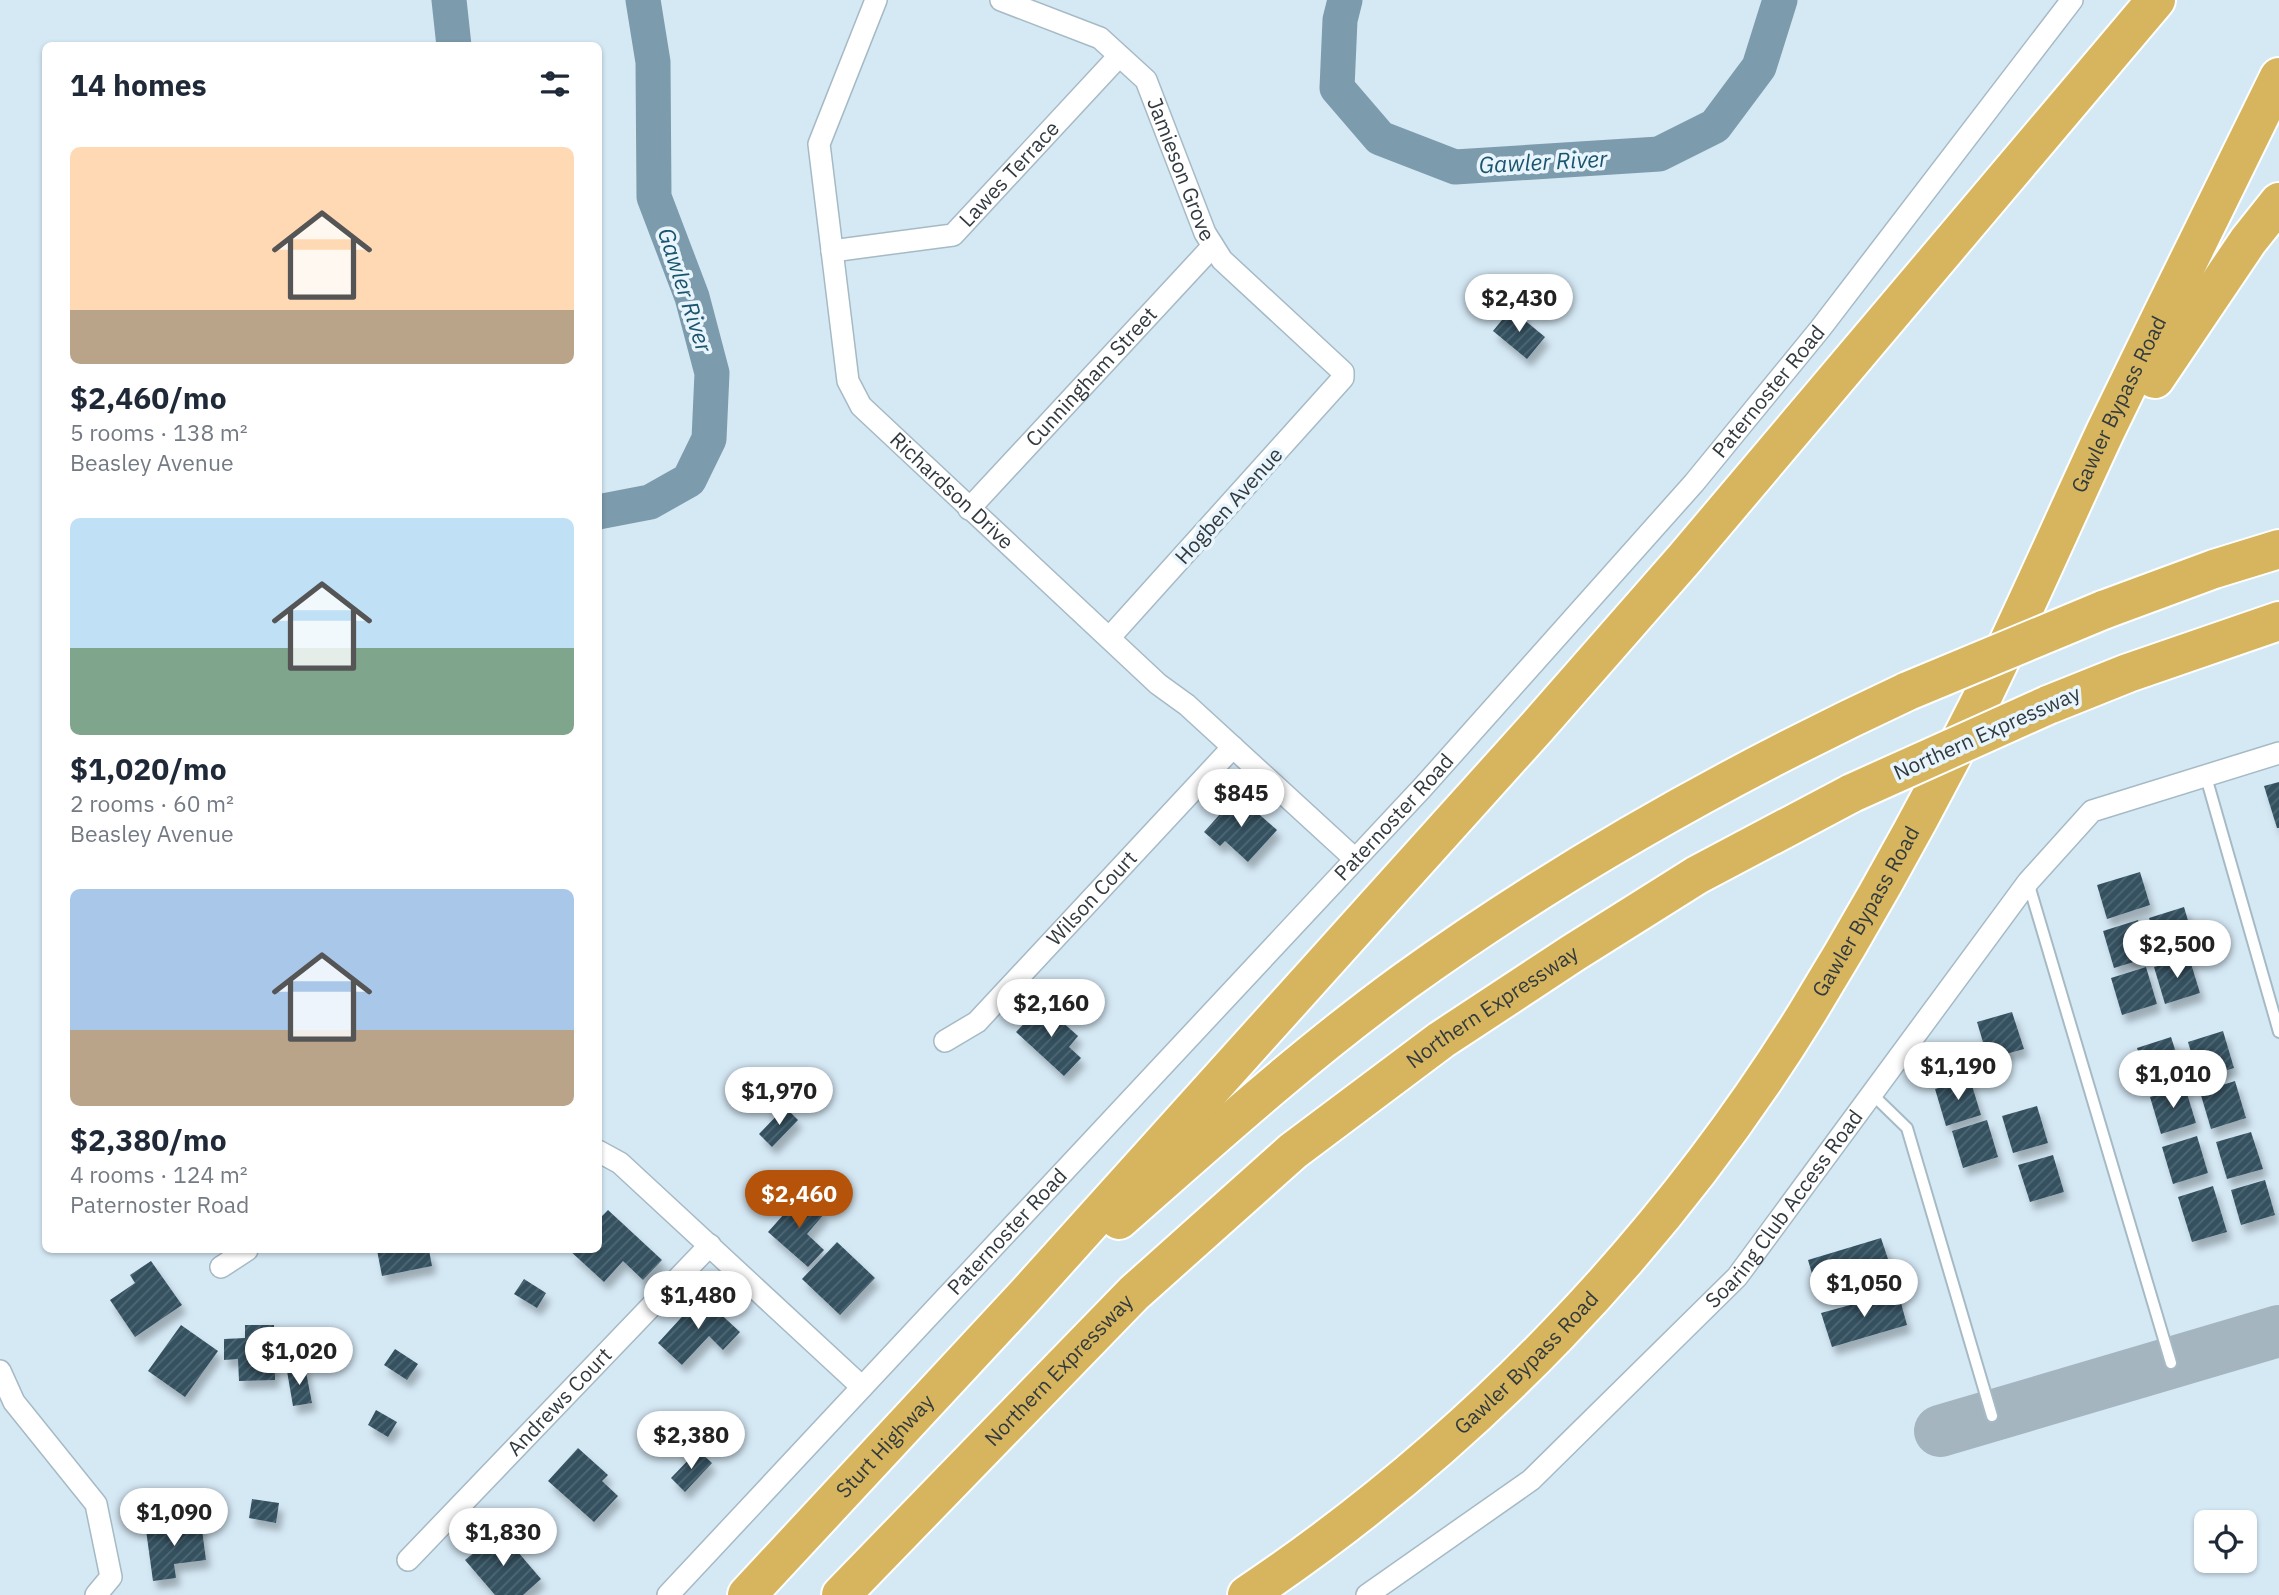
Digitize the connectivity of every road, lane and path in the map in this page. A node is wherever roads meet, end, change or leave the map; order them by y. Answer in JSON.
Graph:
{"nodes":[{"id":1,"x":876,"y":0,"type":"edge"},
{"id":2,"x":1001,"y":0,"type":"edge"},
{"id":3,"x":2072,"y":0,"type":"edge"},
{"id":4,"x":2156,"y":0,"type":"edge"},
{"id":5,"x":1119,"y":56,"type":"junction"},
{"id":6,"x":2279,"y":77,"type":"edge"},
{"id":7,"x":2279,"y":202,"type":"edge"},
{"id":8,"x":1213,"y":246,"type":"junction"},
{"id":9,"x":832,"y":251,"type":"junction"},
{"id":10,"x":1343,"y":372,"type":"joint"},
{"id":11,"x":2091,"y":468,"type":"junction"},
{"id":12,"x":969,"y":509,"type":"junction"},
{"id":13,"x":2279,"y":550,"type":"edge"},
{"id":14,"x":2279,"y":621,"type":"edge"},
{"id":15,"x":1110,"y":637,"type":"junction"},
{"id":16,"x":1233,"y":747,"type":"junction"},
{"id":17,"x":2279,"y":753,"type":"edge"},
{"id":18,"x":2206,"y":777,"type":"junction"},
{"id":19,"x":1355,"y":859,"type":"junction"},
{"id":20,"x":2028,"y":882,"type":"junction"},
{"id":21,"x":2279,"y":1032,"type":"edge"},
{"id":22,"x":945,"y":1041,"type":"dead end"},
{"id":23,"x":1873,"y":1095,"type":"junction"},
{"id":24,"x":602,"y":1153,"type":"edge"},
{"id":25,"x":710,"y":1245,"type":"junction"},
{"id":26,"x":243,"y":1253,"type":"edge"},
{"id":27,"x":222,"y":1267,"type":"dead end"},
{"id":28,"x":1023,"y":1298,"type":"junction"},
{"id":29,"x":2171,"y":1363,"type":"dead end"},
{"id":30,"x":0,"y":1371,"type":"edge"},
{"id":31,"x":862,"y":1387,"type":"junction"},
{"id":32,"x":1992,"y":1416,"type":"dead end"},
{"id":33,"x":408,"y":1560,"type":"dead end"},
{"id":34,"x":96,"y":1595,"type":"edge"},
{"id":35,"x":668,"y":1595,"type":"edge"},
{"id":36,"x":747,"y":1595,"type":"edge"},
{"id":37,"x":841,"y":1595,"type":"edge"},
{"id":38,"x":1247,"y":1595,"type":"edge"},
{"id":39,"x":1367,"y":1595,"type":"edge"}],
"edges":[{"from":1,"to":9,"type":"street","name":"Richardson Drive"},
{"from":2,"to":5,"type":"street","name":"Jamieson Grove"},
{"from":3,"to":19,"type":"street","name":"Paternoster Road"},
{"from":4,"to":28,"type":"highway"},
{"from":5,"to":8,"type":"street","name":"Jamieson Grove"},
{"from":5,"to":9,"type":"street","name":"Lawes Terrace"},
{"from":6,"to":11,"type":"highway","name":"Gawler Bypass Road"},
{"from":7,"to":11,"type":"highway"},
{"from":8,"to":10,"type":"street","name":"Jamieson Grove"},
{"from":8,"to":12,"type":"street","name":"Cunningham Street"},
{"from":9,"to":12,"type":"street","name":"Richardson Drive"},
{"from":10,"to":15,"type":"street","name":"Hogben Avenue"},
{"from":11,"to":38,"type":"highway","name":"Gawler Bypass Road"},
{"from":12,"to":15,"type":"street","name":"Richardson Drive"},
{"from":13,"to":28,"type":"highway","bridge":true},
{"from":14,"to":37,"type":"highway","name":"Northern Expressway","bridge":true},
{"from":15,"to":16,"type":"street","name":"Richardson Drive"},
{"from":16,"to":19,"type":"street","name":"Richardson Drive"},
{"from":16,"to":22,"type":"street","name":"Wilson Court"},
{"from":17,"to":18,"type":"street","name":"Soaring Club Access Road"},
{"from":18,"to":20,"type":"street","name":"Soaring Club Access Road"},
{"from":18,"to":21,"type":"lane"},
{"from":19,"to":31,"type":"street","name":"Paternoster Road"},
{"from":20,"to":23,"type":"street","name":"Soaring Club Access Road"},
{"from":20,"to":29,"type":"lane"},
{"from":23,"to":32,"type":"lane"},
{"from":23,"to":39,"type":"street","name":"Soaring Club Access Road"},
{"from":24,"to":25,"type":"street"},
{"from":25,"to":31,"type":"street"},
{"from":25,"to":33,"type":"street","name":"Andrews Court"},
{"from":26,"to":27,"type":"street"},
{"from":28,"to":36,"type":"highway","name":"Sturt Highway"},
{"from":30,"to":34,"type":"street"},
{"from":31,"to":35,"type":"street","name":"Paternoster Road"}]}
